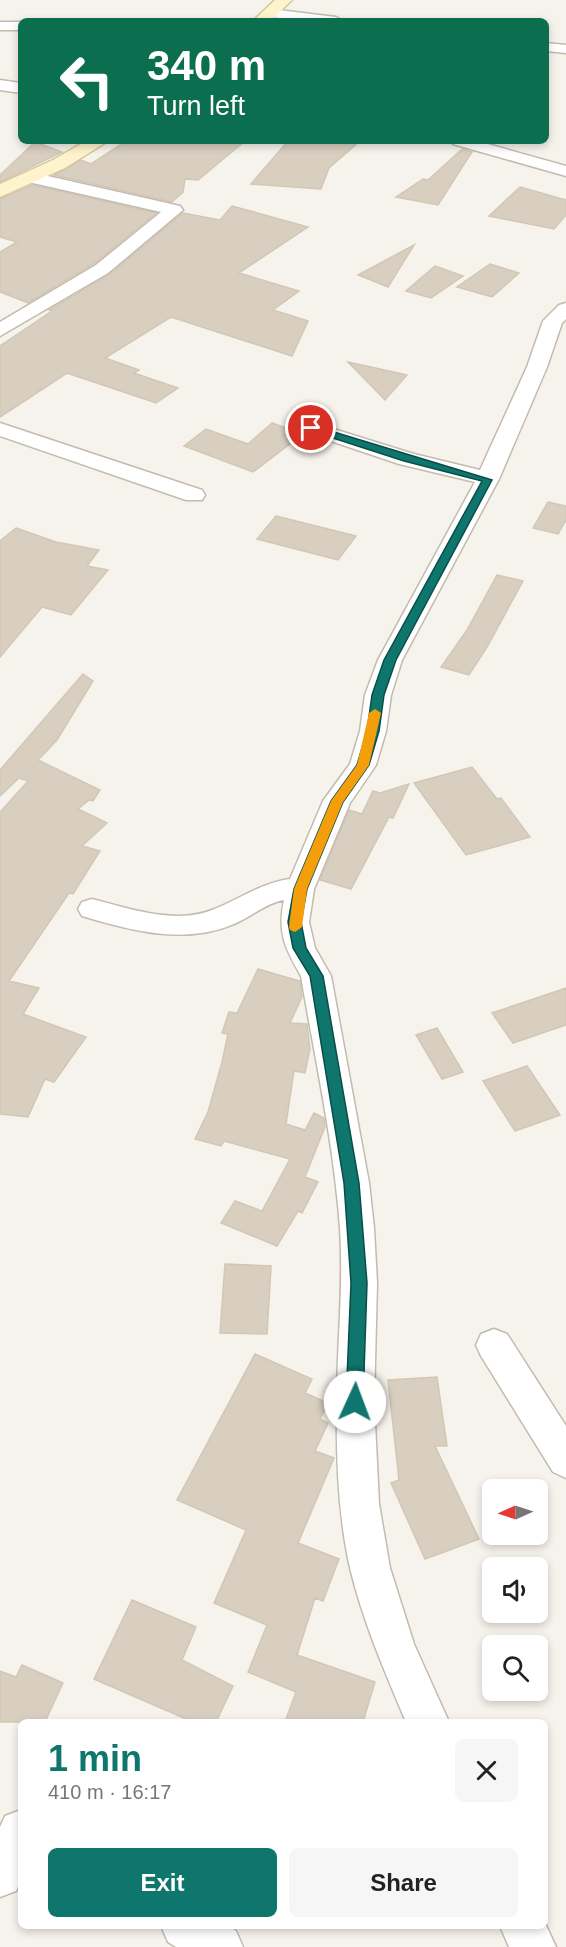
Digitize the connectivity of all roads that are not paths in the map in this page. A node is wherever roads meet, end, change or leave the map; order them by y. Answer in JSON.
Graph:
{"nodes":[{"id":1,"x":284,"y":0,"type":"edge"},
{"id":2,"x":266,"y":17,"type":"edge"},
{"id":3,"x":284,"y":18,"type":"edge"},
{"id":4,"x":0,"y":26,"type":"edge"},
{"id":5,"x":18,"y":26,"type":"edge"},
{"id":6,"x":549,"y":47,"type":"edge"},
{"id":7,"x":566,"y":49,"type":"edge"},
{"id":8,"x":0,"y":85,"type":"edge"},
{"id":9,"x":18,"y":88,"type":"edge"},
{"id":10,"x":93,"y":144,"type":"edge"},
{"id":11,"x":470,"y":144,"type":"edge"},
{"id":12,"x":566,"y":171,"type":"edge"},
{"id":13,"x":30,"y":177,"type":"junction"},
{"id":14,"x":0,"y":191,"type":"edge"},
{"id":15,"x":566,"y":309,"type":"edge"},
{"id":16,"x":0,"y":330,"type":"edge"},
{"id":17,"x":311,"y":428,"type":"dead end"},
{"id":18,"x":0,"y":429,"type":"edge"},
{"id":19,"x":22,"y":438,"type":"junction"},
{"id":20,"x":0,"y":453,"type":"edge"},
{"id":21,"x":488,"y":480,"type":"junction"},
{"id":22,"x":194,"y":495,"type":"dead end"},
{"id":23,"x":300,"y":889,"type":"junction"},
{"id":24,"x":92,"y":909,"type":"dead end"},
{"id":25,"x":494,"y":1345,"type":"dead end"},
{"id":26,"x":566,"y":1460,"type":"edge"},
{"id":27,"x":427,"y":1719,"type":"edge"},
{"id":28,"x":0,"y":1820,"type":"edge"},
{"id":29,"x":18,"y":1830,"type":"edge"},
{"id":30,"x":18,"y":1838,"type":"edge"},
{"id":31,"x":0,"y":1875,"type":"edge"},
{"id":32,"x":189,"y":1929,"type":"edge"},
{"id":33,"x":524,"y":1929,"type":"edge"},
{"id":34,"x":220,"y":1947,"type":"edge"},
{"id":35,"x":533,"y":1947,"type":"edge"}],
"edges":[{"from":1,"to":2,"type":"street"},
{"from":2,"to":3,"type":"street"},
{"from":4,"to":5,"type":"street"},
{"from":6,"to":7,"type":"street"},
{"from":8,"to":9,"type":"street"},
{"from":10,"to":13,"type":"street"},
{"from":11,"to":12,"type":"street"},
{"from":13,"to":14,"type":"street"},
{"from":13,"to":16,"type":"street"},
{"from":15,"to":21,"type":"street"},
{"from":17,"to":21,"type":"street"},
{"from":18,"to":19,"type":"street"},
{"from":19,"to":20,"type":"street"},
{"from":19,"to":22,"type":"street"},
{"from":21,"to":23,"type":"street"},
{"from":23,"to":24,"type":"street"},
{"from":23,"to":27,"type":"street"},
{"from":25,"to":26,"type":"street"},
{"from":28,"to":29,"type":"street"},
{"from":30,"to":31,"type":"street"},
{"from":32,"to":34,"type":"street"},
{"from":33,"to":35,"type":"street"}]}
